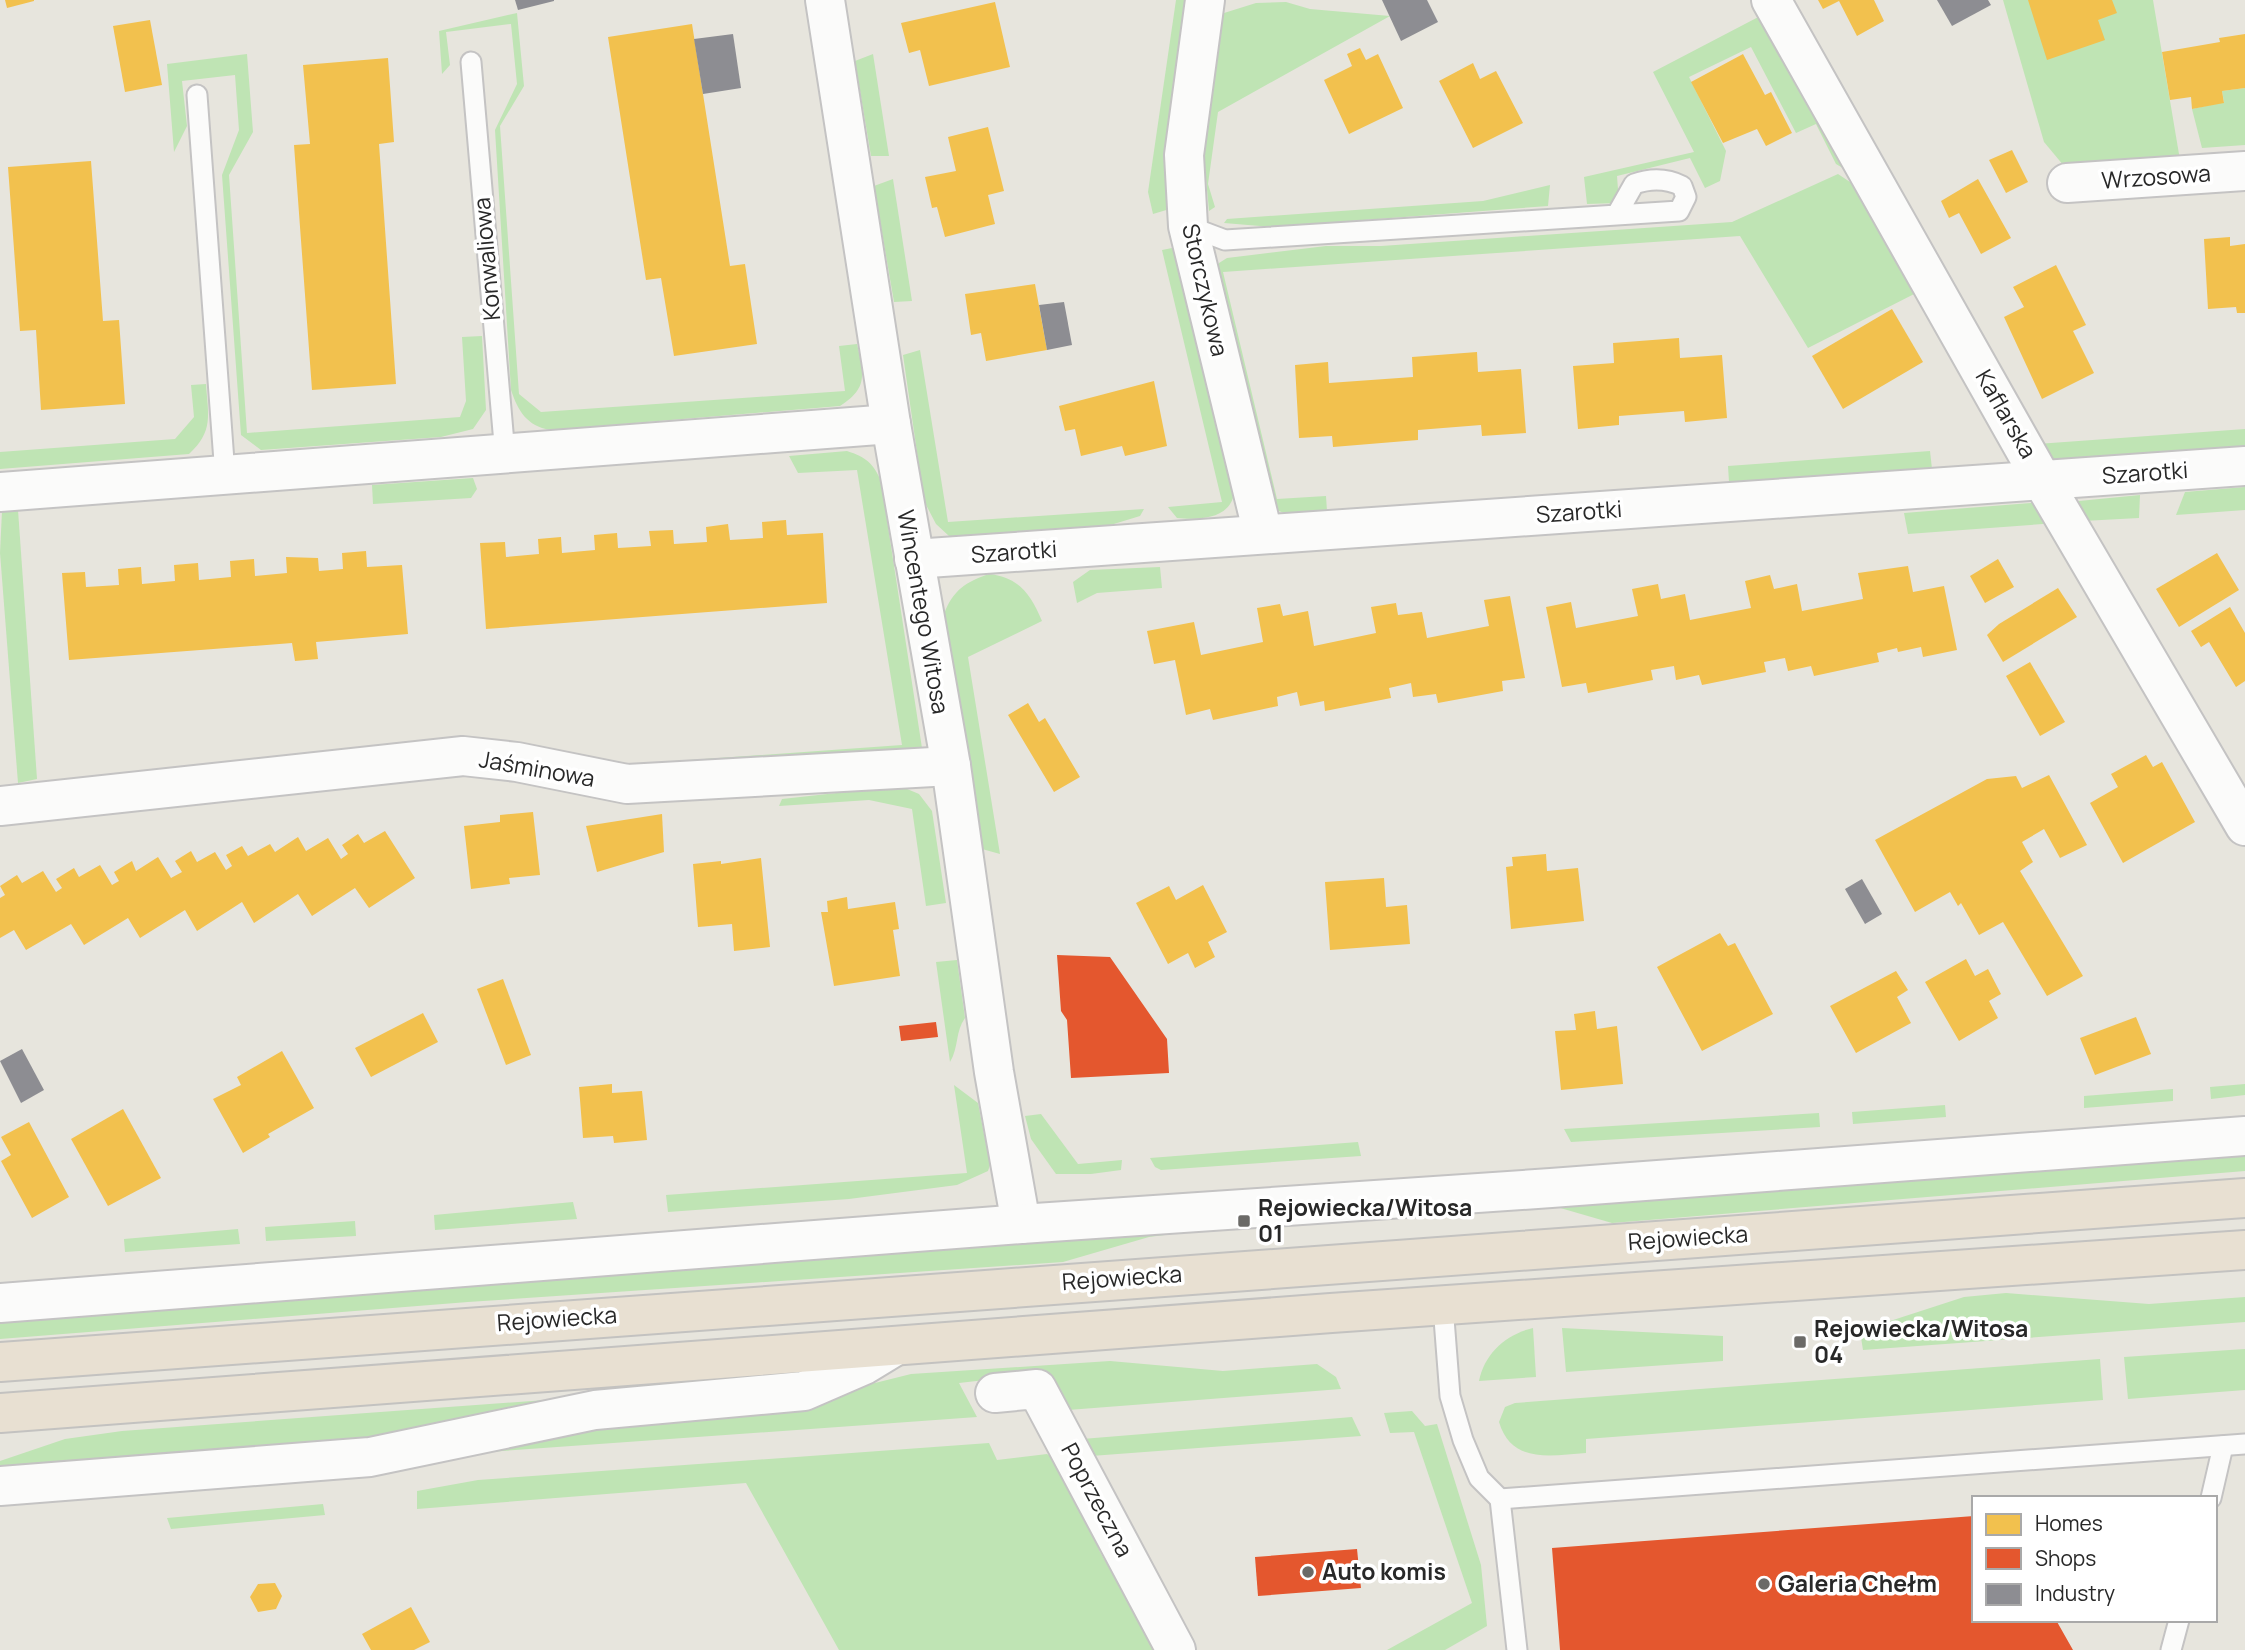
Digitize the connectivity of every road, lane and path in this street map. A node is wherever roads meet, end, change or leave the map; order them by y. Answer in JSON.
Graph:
{"nodes":[{"id":1,"x":825,"y":0,"type":"edge"},
{"id":2,"x":1205,"y":0,"type":"edge"},
{"id":3,"x":1771,"y":0,"type":"edge"},
{"id":4,"x":471,"y":62,"type":"dead end"},
{"id":5,"x":197,"y":95,"type":"dead end"},
{"id":6,"x":2245,"y":171,"type":"edge"},
{"id":7,"x":2067,"y":183,"type":"dead end"},
{"id":8,"x":1617,"y":214,"type":"dead end"},
{"id":9,"x":1188,"y":226,"type":"junction"},
{"id":10,"x":891,"y":424,"type":"junction"},
{"id":11,"x":505,"y":455,"type":"junction"},
{"id":12,"x":2245,"y":466,"type":"edge"},
{"id":13,"x":225,"y":475,"type":"junction"},
{"id":14,"x":2042,"y":480,"type":"junction"},
{"id":15,"x":0,"y":492,"type":"edge"},
{"id":16,"x":1263,"y":534,"type":"junction"},
{"id":17,"x":914,"y":559,"type":"junction"},
{"id":18,"x":951,"y":766,"type":"junction"},
{"id":19,"x":0,"y":806,"type":"edge"},
{"id":20,"x":2245,"y":826,"type":"edge"},
{"id":21,"x":2245,"y":1136,"type":"edge"},
{"id":22,"x":2245,"y":1198,"type":"edge"},
{"id":23,"x":1021,"y":1224,"type":"junction"},
{"id":24,"x":2245,"y":1250,"type":"edge"},
{"id":25,"x":0,"y":1303,"type":"edge"},
{"id":26,"x":1443,"y":1306,"type":"junction"},
{"id":27,"x":892,"y":1348,"type":"junction"},
{"id":28,"x":0,"y":1362,"type":"edge"},
{"id":29,"x":995,"y":1393,"type":"dead end"},
{"id":30,"x":0,"y":1413,"type":"edge"},
{"id":31,"x":2245,"y":1444,"type":"edge"},
{"id":32,"x":2223,"y":1446,"type":"junction"},
{"id":33,"x":0,"y":1486,"type":"edge"},
{"id":34,"x":2211,"y":1496,"type":"edge"},
{"id":35,"x":1500,"y":1499,"type":"junction"},
{"id":36,"x":2178,"y":1622,"type":"edge"},
{"id":37,"x":1176,"y":1650,"type":"edge"},
{"id":38,"x":1517,"y":1650,"type":"edge"},
{"id":39,"x":2171,"y":1650,"type":"edge"}],
"edges":[{"from":1,"to":10,"type":"street","name":"Wincentego Witosa"},
{"from":2,"to":9,"type":"street","name":"Storczykowa"},
{"from":3,"to":14,"type":"street","name":"Kaflarska"},
{"from":4,"to":11,"type":"lane","name":"Konwaliowa"},
{"from":5,"to":13,"type":"lane"},
{"from":6,"to":7,"type":"street","name":"Wrzosowa"},
{"from":8,"to":9,"type":"lane"},
{"from":9,"to":16,"type":"street","name":"Storczykowa"},
{"from":10,"to":11,"type":"street"},
{"from":10,"to":17,"type":"street","name":"Wincentego Witosa"},
{"from":11,"to":13,"type":"street"},
{"from":12,"to":14,"type":"street","name":"Szarotki"},
{"from":13,"to":15,"type":"street"},
{"from":14,"to":16,"type":"street","name":"Szarotki"},
{"from":14,"to":20,"type":"street","name":"Kaflarska"},
{"from":16,"to":17,"type":"street","name":"Szarotki"},
{"from":17,"to":18,"type":"street","name":"Wincentego Witosa"},
{"from":18,"to":19,"type":"street","name":"Jaśminowa"},
{"from":18,"to":23,"type":"street","name":"Wincentego Witosa"},
{"from":21,"to":23,"type":"street"},
{"from":22,"to":28,"type":"highway","name":"Rejowiecka"},
{"from":23,"to":25,"type":"street"},
{"from":24,"to":26,"type":"highway"},
{"from":26,"to":27,"type":"highway"},
{"from":26,"to":35,"type":"lane"},
{"from":27,"to":30,"type":"highway"},
{"from":27,"to":33,"type":"street"},
{"from":29,"to":37,"type":"street","name":"Poprzeczna"},
{"from":31,"to":32,"type":"lane"},
{"from":32,"to":34,"type":"lane"},
{"from":32,"to":35,"type":"lane"},
{"from":35,"to":38,"type":"lane"},
{"from":36,"to":39,"type":"lane"}]}
